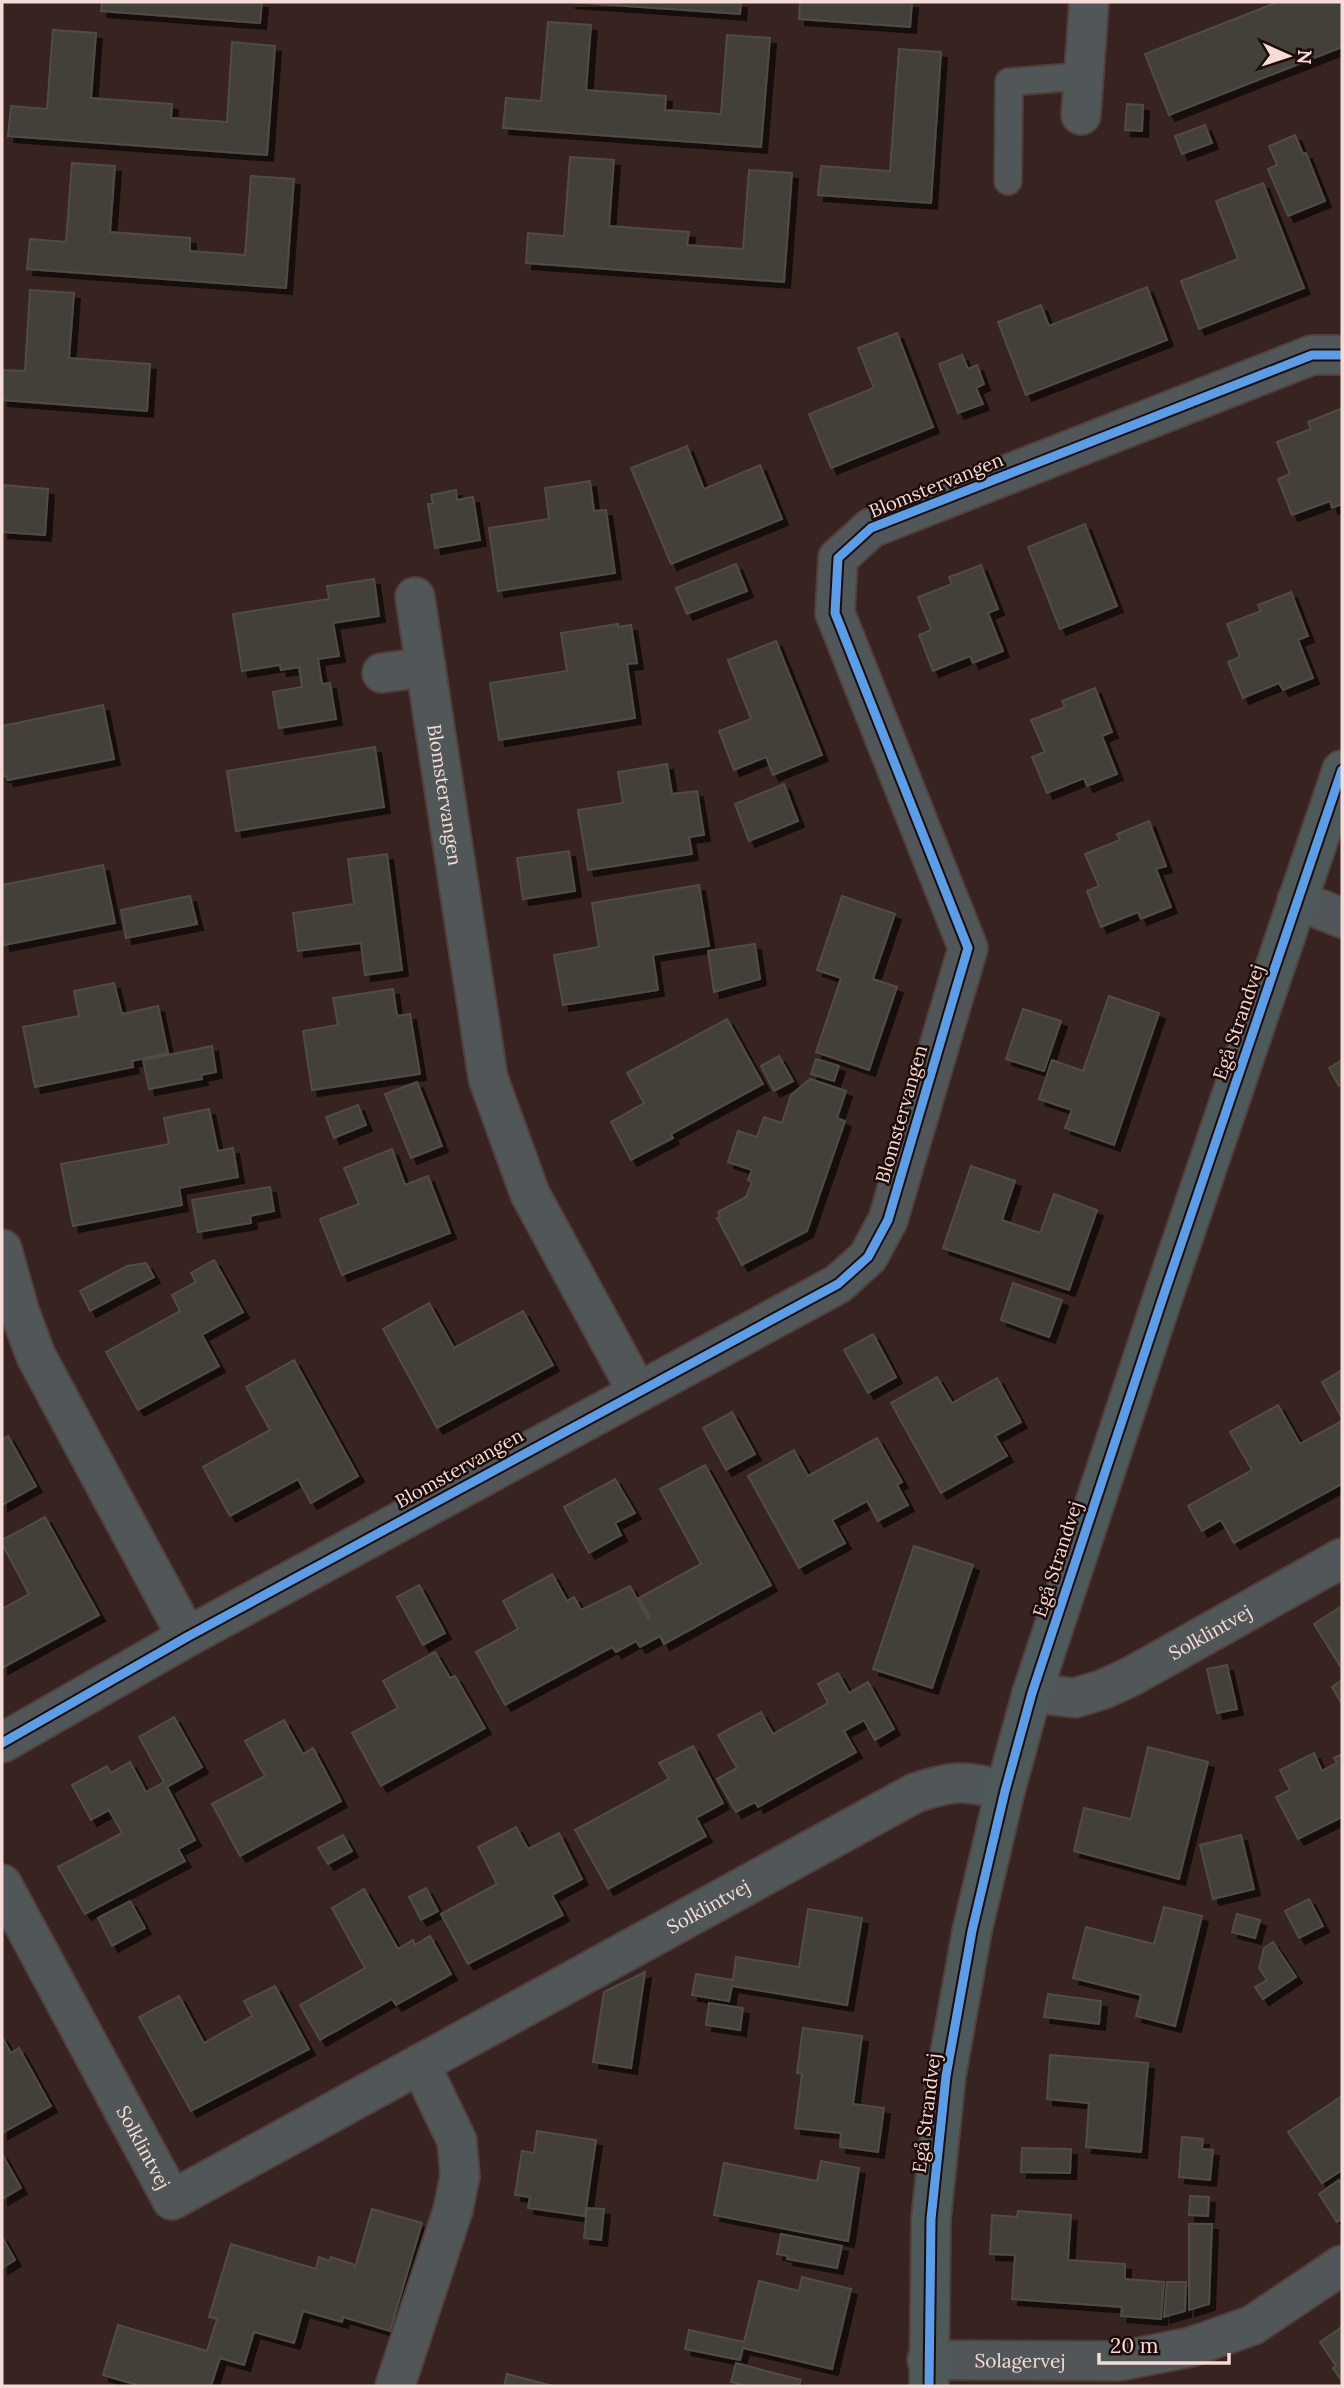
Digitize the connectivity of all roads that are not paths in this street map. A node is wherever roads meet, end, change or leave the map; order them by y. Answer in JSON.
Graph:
{"nodes":[{"id":1,"x":1089,"y":2,"type":"edge"},
{"id":2,"x":1084,"y":76,"type":"junction"},
{"id":3,"x":1081,"y":115,"type":"dead end"},
{"id":4,"x":1008,"y":181,"type":"dead end"},
{"id":5,"x":1342,"y":355,"type":"edge"},
{"id":6,"x":415,"y":597,"type":"dead end"},
{"id":7,"x":425,"y":667,"type":"junction"},
{"id":8,"x":382,"y":673,"type":"dead end"},
{"id":9,"x":1342,"y":770,"type":"edge"},
{"id":10,"x":1297,"y":900,"type":"junction"},
{"id":11,"x":1342,"y":918,"type":"edge"},
{"id":12,"x":2,"y":1248,"type":"edge"},
{"id":13,"x":637,"y":1391,"type":"junction"},
{"id":14,"x":1342,"y":1558,"type":"edge"},
{"id":15,"x":187,"y":1637,"type":"junction"},
{"id":16,"x":1032,"y":1693,"type":"junction"},
{"id":17,"x":2,"y":1743,"type":"edge"},
{"id":18,"x":1005,"y":1791,"type":"junction"},
{"id":19,"x":2,"y":1884,"type":"edge"},
{"id":20,"x":420,"y":2064,"type":"junction"},
{"id":21,"x":1342,"y":2265,"type":"edge"},
{"id":22,"x":928,"y":2373,"type":"edge"},
{"id":23,"x":395,"y":2386,"type":"edge"}],
"edges":[{"from":1,"to":2,"type":"street"},
{"from":2,"to":3,"type":"street"},
{"from":2,"to":4,"type":"lane"},
{"from":5,"to":13,"type":"street","name":"Blomstervangen"},
{"from":6,"to":7,"type":"street","name":"Blomstervangen"},
{"from":7,"to":8,"type":"street"},
{"from":7,"to":13,"type":"street","name":"Blomstervangen"},
{"from":9,"to":10,"type":"street","name":"Egå Strandvej"},
{"from":10,"to":11,"type":"street"},
{"from":10,"to":16,"type":"street","name":"Egå Strandvej"},
{"from":12,"to":15,"type":"street"},
{"from":13,"to":15,"type":"street","name":"Blomstervangen"},
{"from":14,"to":16,"type":"street","name":"Solklintvej"},
{"from":15,"to":17,"type":"street","name":"Blomstervangen"},
{"from":16,"to":18,"type":"street","name":"Egå Strandvej"},
{"from":18,"to":20,"type":"street","name":"Solklintvej"},
{"from":18,"to":22,"type":"street","name":"Egå Strandvej"},
{"from":19,"to":20,"type":"street","name":"Solklintvej"},
{"from":20,"to":23,"type":"street"},
{"from":21,"to":22,"type":"street","name":"Solagervej"}]}
